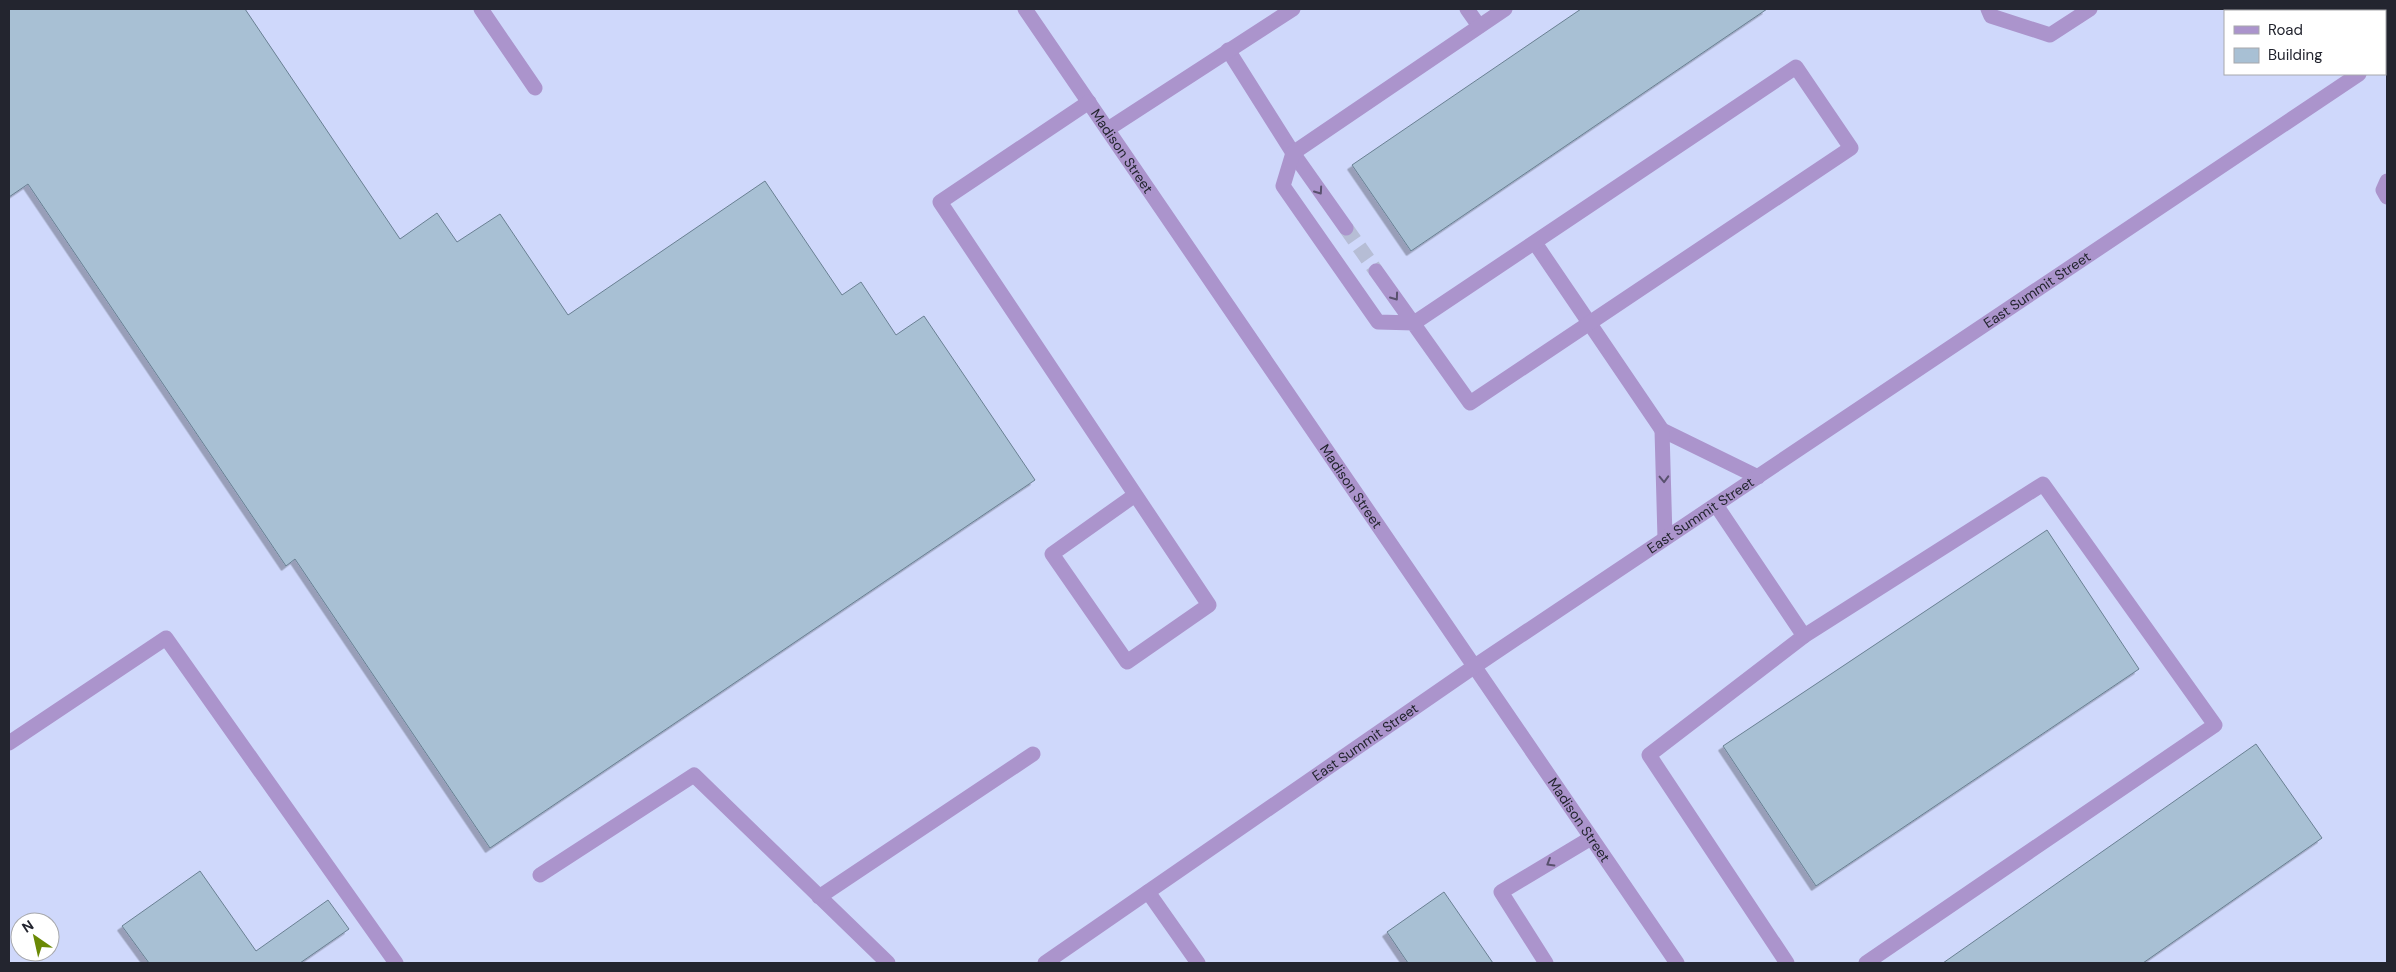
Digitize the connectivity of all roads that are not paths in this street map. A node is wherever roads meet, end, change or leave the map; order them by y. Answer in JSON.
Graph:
{"nodes":[{"id":1,"x":481,"y":9,"type":"edge"},
{"id":2,"x":1025,"y":9,"type":"edge"},
{"id":3,"x":1293,"y":9,"type":"edge"},
{"id":4,"x":1467,"y":9,"type":"edge"},
{"id":5,"x":1505,"y":9,"type":"edge"},
{"id":6,"x":1988,"y":9,"type":"edge"},
{"id":7,"x":2090,"y":9,"type":"edge"},
{"id":8,"x":1479,"y":26,"type":"junction"},
{"id":9,"x":1228,"y":50,"type":"junction"},
{"id":10,"x":2359,"y":75,"type":"edge"},
{"id":11,"x":535,"y":88,"type":"dead end"},
{"id":12,"x":1089,"y":102,"type":"junction"},
{"id":13,"x":1108,"y":129,"type":"junction"},
{"id":14,"x":1292,"y":153,"type":"junction"},
{"id":15,"x":2387,"y":181,"type":"edge"},
{"id":16,"x":2387,"y":197,"type":"edge"},
{"id":17,"x":1346,"y":228,"type":"tunnel mouth"},
{"id":18,"x":1535,"y":243,"type":"junction"},
{"id":19,"x":1376,"y":271,"type":"tunnel mouth"},
{"id":20,"x":1414,"y":323,"type":"junction"},
{"id":21,"x":1591,"y":324,"type":"junction"},
{"id":22,"x":1662,"y":430,"type":"junction"},
{"id":23,"x":1758,"y":477,"type":"junction"},
{"id":24,"x":1135,"y":495,"type":"junction"},
{"id":25,"x":1716,"y":505,"type":"junction"},
{"id":26,"x":1666,"y":538,"type":"junction"},
{"id":27,"x":1804,"y":636,"type":"junction"},
{"id":28,"x":1475,"y":666,"type":"junction"},
{"id":29,"x":9,"y":743,"type":"edge"},
{"id":30,"x":1033,"y":754,"type":"dead end"},
{"id":31,"x":1592,"y":838,"type":"junction"},
{"id":32,"x":540,"y":875,"type":"dead end"},
{"id":33,"x":1148,"y":892,"type":"junction"},
{"id":34,"x":819,"y":898,"type":"junction"},
{"id":35,"x":396,"y":963,"type":"edge"},
{"id":36,"x":888,"y":963,"type":"edge"},
{"id":37,"x":1045,"y":963,"type":"edge"},
{"id":38,"x":1198,"y":963,"type":"edge"},
{"id":39,"x":1546,"y":963,"type":"edge"},
{"id":40,"x":1677,"y":963,"type":"edge"},
{"id":41,"x":1787,"y":963,"type":"edge"},
{"id":42,"x":1866,"y":963,"type":"edge"}],
"edges":[{"from":1,"to":11,"type":"street"},
{"from":2,"to":12,"type":"street","name":"Madison Street"},
{"from":3,"to":9,"type":"street"},
{"from":4,"to":8,"type":"street"},
{"from":5,"to":8,"type":"street"},
{"from":6,"to":7,"type":"street"},
{"from":8,"to":14,"type":"street"},
{"from":9,"to":13,"type":"street"},
{"from":9,"to":14,"type":"street"},
{"from":10,"to":23,"type":"street","name":"East Summit Street"},
{"from":12,"to":13,"type":"street","name":"Madison Street"},
{"from":12,"to":24,"type":"street"},
{"from":13,"to":28,"type":"street","name":"Madison Street"},
{"from":14,"to":17,"type":"street","one_way":true},
{"from":14,"to":20,"type":"street"},
{"from":15,"to":16,"type":"street"},
{"from":18,"to":20,"type":"street"},
{"from":18,"to":21,"type":"street"},
{"from":18,"to":21,"type":"street"},
{"from":19,"to":20,"type":"street","one_way":true},
{"from":20,"to":21,"type":"street"},
{"from":21,"to":22,"type":"street"},
{"from":22,"to":23,"type":"street"},
{"from":22,"to":26,"type":"street","one_way":true},
{"from":23,"to":25,"type":"street","name":"East Summit Street"},
{"from":24,"to":24,"type":"street"},
{"from":25,"to":26,"type":"street","name":"East Summit Street"},
{"from":25,"to":27,"type":"street"},
{"from":26,"to":28,"type":"street","name":"East Summit Street"},
{"from":27,"to":41,"type":"street"},
{"from":27,"to":42,"type":"street"},
{"from":28,"to":31,"type":"street","name":"Madison Street"},
{"from":28,"to":33,"type":"street","name":"East Summit Street"},
{"from":29,"to":35,"type":"street"},
{"from":30,"to":34,"type":"street"},
{"from":31,"to":39,"type":"street","one_way":true},
{"from":31,"to":40,"type":"street","name":"Madison Street"},
{"from":32,"to":34,"type":"street"},
{"from":33,"to":37,"type":"street","name":"East Summit Street"},
{"from":33,"to":38,"type":"street"},
{"from":34,"to":36,"type":"street"}]}
